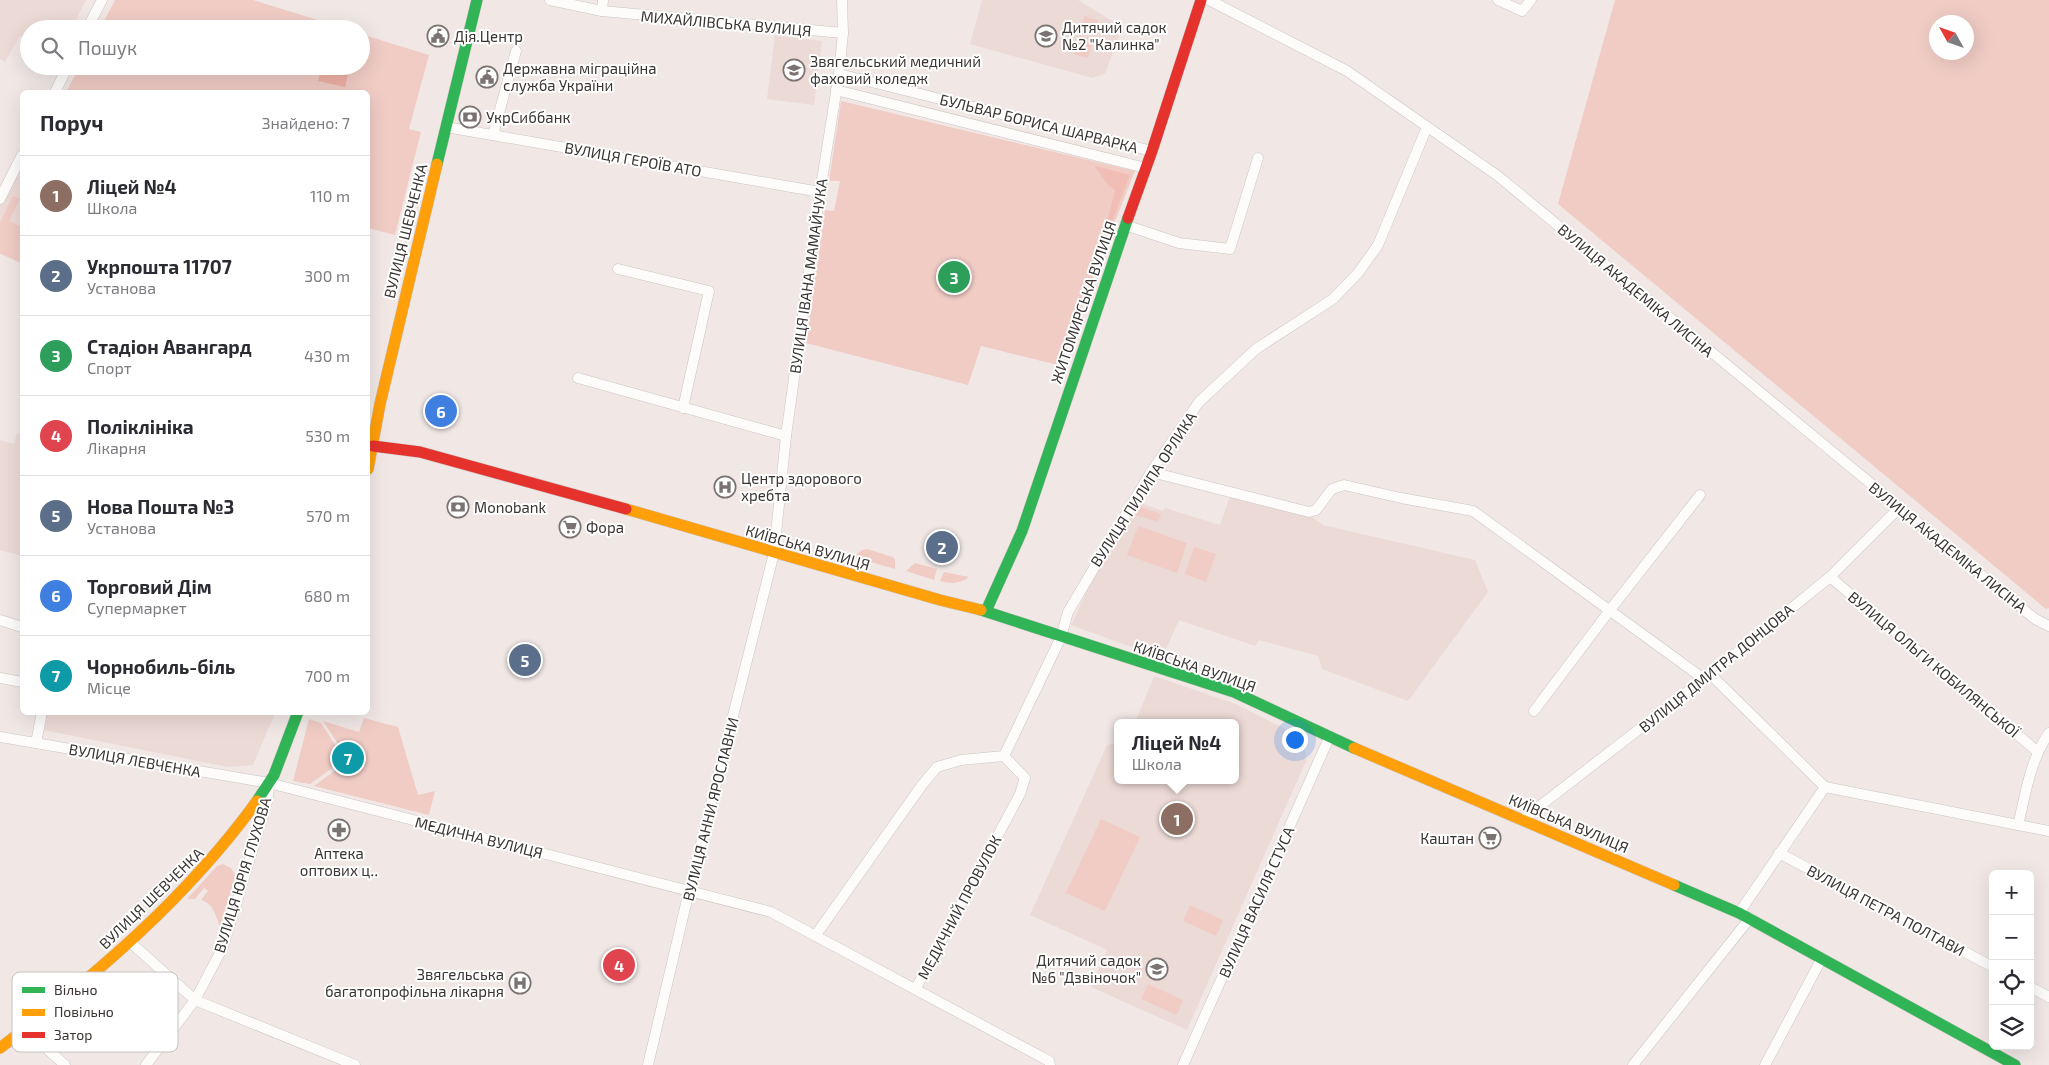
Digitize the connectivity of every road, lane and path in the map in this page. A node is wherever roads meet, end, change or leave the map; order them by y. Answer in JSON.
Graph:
{"nodes":[{"id":1,"x":102,"y":0,"type":"edge"},
{"id":2,"x":476,"y":0,"type":"edge"},
{"id":3,"x":550,"y":0,"type":"edge"},
{"id":4,"x":603,"y":0,"type":"edge"},
{"id":5,"x":842,"y":0,"type":"edge"},
{"id":6,"x":1201,"y":0,"type":"edge"},
{"id":7,"x":1209,"y":0,"type":"edge"},
{"id":8,"x":1498,"y":0,"type":"edge"},
{"id":9,"x":1531,"y":0,"type":"edge"},
{"id":10,"x":602,"y":11,"type":"junction"},
{"id":11,"x":92,"y":20,"type":"edge"},
{"id":12,"x":843,"y":34,"type":"junction"},
{"id":13,"x":516,"y":51,"type":"dead end"},
{"id":14,"x":839,"y":74,"type":"junction"},
{"id":15,"x":63,"y":75,"type":"edge"},
{"id":16,"x":55,"y":90,"type":"edge"},
{"id":17,"x":836,"y":90,"type":"junction"},
{"id":18,"x":446,"y":127,"type":"junction"},
{"id":19,"x":1427,"y":127,"type":"junction"},
{"id":20,"x":493,"y":135,"type":"junction"},
{"id":21,"x":1152,"y":151,"type":"junction"},
{"id":22,"x":1258,"y":158,"type":"dead end"},
{"id":23,"x":20,"y":159,"type":"edge"},
{"id":24,"x":1146,"y":168,"type":"junction"},
{"id":25,"x":820,"y":192,"type":"junction"},
{"id":26,"x":0,"y":199,"type":"edge"},
{"id":27,"x":1125,"y":225,"type":"junction"},
{"id":28,"x":618,"y":270,"type":"dead end"},
{"id":29,"x":578,"y":378,"type":"dead end"},
{"id":30,"x":683,"y":408,"type":"junction"},
{"id":31,"x":786,"y":436,"type":"junction"},
{"id":32,"x":373,"y":446,"type":"junction"},
{"id":33,"x":370,"y":460,"type":"edge"},
{"id":34,"x":1151,"y":472,"type":"junction"},
{"id":35,"x":1700,"y":495,"type":"dead end"},
{"id":36,"x":1900,"y":507,"type":"junction"},
{"id":37,"x":774,"y":552,"type":"junction"},
{"id":38,"x":1830,"y":576,"type":"junction"},
{"id":39,"x":1610,"y":610,"type":"junction"},
{"id":40,"x":986,"y":611,"type":"junction"},
{"id":41,"x":0,"y":620,"type":"edge"},
{"id":42,"x":20,"y":626,"type":"edge"},
{"id":43,"x":2049,"y":626,"type":"edge"},
{"id":44,"x":1061,"y":637,"type":"junction"},
{"id":45,"x":1707,"y":677,"type":"junction"},
{"id":46,"x":0,"y":678,"type":"edge"},
{"id":47,"x":20,"y":682,"type":"edge"},
{"id":48,"x":1534,"y":711,"type":"dead end"},
{"id":49,"x":41,"y":715,"type":"edge"},
{"id":50,"x":297,"y":715,"type":"edge"},
{"id":51,"x":2049,"y":733,"type":"edge"},
{"id":52,"x":0,"y":736,"type":"edge"},
{"id":53,"x":1329,"y":738,"type":"junction"},
{"id":54,"x":36,"y":743,"type":"junction"},
{"id":55,"x":2038,"y":752,"type":"junction"},
{"id":56,"x":1004,"y":756,"type":"junction"},
{"id":57,"x":269,"y":783,"type":"junction"},
{"id":58,"x":1824,"y":787,"type":"junction"},
{"id":59,"x":1523,"y":818,"type":"junction"},
{"id":60,"x":2018,"y":825,"type":"junction"},
{"id":61,"x":2049,"y":831,"type":"edge"},
{"id":62,"x":1779,"y":853,"type":"junction"},
{"id":63,"x":689,"y":891,"type":"junction"},
{"id":64,"x":1744,"y":916,"type":"junction"},
{"id":65,"x":815,"y":936,"type":"junction"},
{"id":66,"x":130,"y":942,"type":"junction"},
{"id":67,"x":1822,"y":958,"type":"junction"},
{"id":68,"x":1989,"y":965,"type":"edge"},
{"id":69,"x":94,"y":972,"type":"edge"},
{"id":70,"x":163,"y":972,"type":"edge"},
{"id":71,"x":178,"y":986,"type":"edge"},
{"id":72,"x":916,"y":988,"type":"junction"},
{"id":73,"x":2034,"y":989,"type":"edge"},
{"id":74,"x":2049,"y":997,"type":"edge"},
{"id":75,"x":194,"y":1000,"type":"junction"},
{"id":76,"x":178,"y":1022,"type":"edge"},
{"id":77,"x":12,"y":1039,"type":"edge"},
{"id":78,"x":0,"y":1048,"type":"edge"},
{"id":79,"x":51,"y":1052,"type":"edge"},
{"id":80,"x":156,"y":1052,"type":"edge"},
{"id":81,"x":65,"y":1065,"type":"edge"},
{"id":82,"x":146,"y":1065,"type":"edge"},
{"id":83,"x":355,"y":1065,"type":"edge"},
{"id":84,"x":648,"y":1065,"type":"edge"},
{"id":85,"x":1050,"y":1065,"type":"edge"},
{"id":86,"x":1183,"y":1065,"type":"edge"},
{"id":87,"x":1633,"y":1065,"type":"edge"},
{"id":88,"x":1766,"y":1065,"type":"edge"},
{"id":89,"x":2015,"y":1065,"type":"edge"}],
"edges":[{"from":1,"to":11,"type":"street"},
{"from":2,"to":18,"type":"main road","name":"ВУЛИЦЯ ШЕВЧЕНКА"},
{"from":3,"to":10,"type":"street","name":"МИХАЙЛІВСЬКА ВУЛИЦЯ"},
{"from":4,"to":10,"type":"street"},
{"from":5,"to":12,"type":"street","name":"ВУЛИЦЯ ІВАНА МАМАЙЧУКА"},
{"from":6,"to":21,"type":"main road","name":"ЖИТОМИРСЬКА ВУЛИЦЯ"},
{"from":7,"to":19,"type":"street","name":"ВУЛИЦЯ АКАДЕМІКА ЛИСІНА"},
{"from":8,"to":9,"type":"street"},
{"from":10,"to":12,"type":"street","name":"МИХАЙЛІВСЬКА ВУЛИЦЯ"},
{"from":12,"to":14,"type":"street","name":"ВУЛИЦЯ ІВАНА МАМАЙЧУКА"},
{"from":13,"to":20,"type":"street"},
{"from":14,"to":17,"type":"street","name":"ВУЛИЦЯ ІВАНА МАМАЙЧУКА"},
{"from":14,"to":21,"type":"street","name":"БУЛЬВАР БОРИСА ШАРВАРКА"},
{"from":15,"to":16,"type":"street"},
{"from":17,"to":24,"type":"street","name":"БУЛЬВАР БОРИСА ШАРВАРКА"},
{"from":17,"to":25,"type":"street","name":"ВУЛИЦЯ ІВАНА МАМАЙЧУКА"},
{"from":18,"to":20,"type":"street","name":"ВУЛИЦЯ ГЕРОЇВ АТО"},
{"from":18,"to":32,"type":"main road","name":"ВУЛИЦЯ ШЕВЧЕНКА"},
{"from":19,"to":34,"type":"street","name":"ВУЛИЦЯ ПИЛИПА ОРЛИКА"},
{"from":19,"to":36,"type":"street","name":"ВУЛИЦЯ АКАДЕМІКА ЛИСІНА"},
{"from":20,"to":25,"type":"street","name":"ВУЛИЦЯ ГЕРОЇВ АТО"},
{"from":21,"to":24,"type":"main road","name":"ЖИТОМИРСЬКА ВУЛИЦЯ"},
{"from":22,"to":27,"type":"street"},
{"from":23,"to":26,"type":"street"},
{"from":24,"to":27,"type":"main road","name":"ЖИТОМИРСЬКА ВУЛИЦЯ"},
{"from":25,"to":31,"type":"street","name":"ВУЛИЦЯ ІВАНА МАМАЙЧУКА"},
{"from":27,"to":40,"type":"main road","name":"ЖИТОМИРСЬКА ВУЛИЦЯ"},
{"from":28,"to":30,"type":"street"},
{"from":29,"to":30,"type":"street"},
{"from":30,"to":31,"type":"street"},
{"from":31,"to":37,"type":"street","name":"ВУЛИЦЯ ІВАНА МАМАЙЧУКА"},
{"from":32,"to":33,"type":"main road","name":"ВУЛИЦЯ ШЕВЧЕНКА"},
{"from":32,"to":37,"type":"main road","name":"КИЇВСЬКА ВУЛИЦЯ"},
{"from":34,"to":39,"type":"street"},
{"from":34,"to":44,"type":"street","name":"ВУЛИЦЯ ПИЛИПА ОРЛИКА"},
{"from":35,"to":39,"type":"street"},
{"from":36,"to":38,"type":"street","name":"ВУЛИЦЯ ДМИТРА ДОНЦОВА"},
{"from":36,"to":43,"type":"street","name":"ВУЛИЦЯ АКАДЕМІКА ЛИСІНА"},
{"from":37,"to":40,"type":"main road","name":"КИЇВСЬКА ВУЛИЦЯ"},
{"from":37,"to":63,"type":"street","name":"ВУЛИЦЯ АННИ ЯРОСЛАВНИ"},
{"from":38,"to":45,"type":"street","name":"ВУЛИЦЯ ДМИТРА ДОНЦОВА"},
{"from":38,"to":55,"type":"street","name":"ВУЛИЦЯ ОЛЬГИ КОБИЛЯНСЬКОЇ"},
{"from":39,"to":45,"type":"street"},
{"from":39,"to":48,"type":"street"},
{"from":40,"to":44,"type":"main road","name":"КИЇВСЬКА ВУЛИЦЯ"},
{"from":41,"to":42,"type":"street"},
{"from":44,"to":53,"type":"main road","name":"КИЇВСЬКА ВУЛИЦЯ"},
{"from":44,"to":56,"type":"street"},
{"from":45,"to":58,"type":"street"},
{"from":45,"to":59,"type":"street","name":"ВУЛИЦЯ ДМИТРА ДОНЦОВА"},
{"from":46,"to":47,"type":"street"},
{"from":49,"to":54,"type":"street"},
{"from":50,"to":57,"type":"main road","name":"ВУЛИЦЯ ШЕВЧЕНКА"},
{"from":51,"to":55,"type":"street"},
{"from":52,"to":54,"type":"street","name":"ВУЛИЦЯ ЛЕВЧЕНКА"},
{"from":53,"to":59,"type":"main road","name":"КИЇВСЬКА ВУЛИЦЯ"},
{"from":53,"to":86,"type":"street","name":"ВУЛИЦЯ ВАСИЛЯ СТУСА"},
{"from":54,"to":57,"type":"street","name":"ВУЛИЦЯ ЛЕВЧЕНКА"},
{"from":55,"to":60,"type":"street"},
{"from":56,"to":65,"type":"street"},
{"from":56,"to":72,"type":"street","name":"МЕДИЧНИЙ ПРОВУЛОК"},
{"from":57,"to":63,"type":"street","name":"МЕДИЧНА ВУЛИЦЯ"},
{"from":57,"to":66,"type":"main road","name":"ВУЛИЦЯ ШЕВЧЕНКА"},
{"from":57,"to":75,"type":"street","name":"ВУЛИЦЯ ЮРІЯ ГЛУХОВА"},
{"from":58,"to":60,"type":"street"},
{"from":58,"to":62,"type":"street"},
{"from":59,"to":64,"type":"main road","name":"КИЇВСЬКА ВУЛИЦЯ"},
{"from":60,"to":61,"type":"street"},
{"from":62,"to":64,"type":"street"},
{"from":62,"to":68,"type":"street","name":"ВУЛИЦЯ ПЕТРА ПОЛТАВИ"},
{"from":63,"to":65,"type":"street","name":"МЕДИЧНИЙ ПРОВУЛОК"},
{"from":63,"to":84,"type":"street","name":"ВУЛИЦЯ АННИ ЯРОСЛАВНИ"},
{"from":64,"to":67,"type":"main road","name":"КИЇВСЬКА ВУЛИЦЯ"},
{"from":64,"to":87,"type":"street"},
{"from":65,"to":72,"type":"street","name":"МЕДИЧНИЙ ПРОВУЛОК"},
{"from":66,"to":69,"type":"main road","name":"ВУЛИЦЯ ШЕВЧЕНКА"},
{"from":66,"to":70,"type":"street"},
{"from":67,"to":88,"type":"street"},
{"from":67,"to":89,"type":"main road","name":"КИЇВСЬКА ВУЛИЦЯ"},
{"from":71,"to":75,"type":"street"},
{"from":72,"to":85,"type":"street"},
{"from":73,"to":74,"type":"street"},
{"from":75,"to":76,"type":"street","name":"ВУЛИЦЯ ЮРІЯ ГЛУХОВА"},
{"from":75,"to":83,"type":"street"},
{"from":77,"to":78,"type":"main road","name":"ВУЛИЦЯ ШЕВЧЕНКА"},
{"from":79,"to":81,"type":"street"},
{"from":80,"to":82,"type":"street","name":"ВУЛИЦЯ ЮРІЯ ГЛУХОВА"}]}
